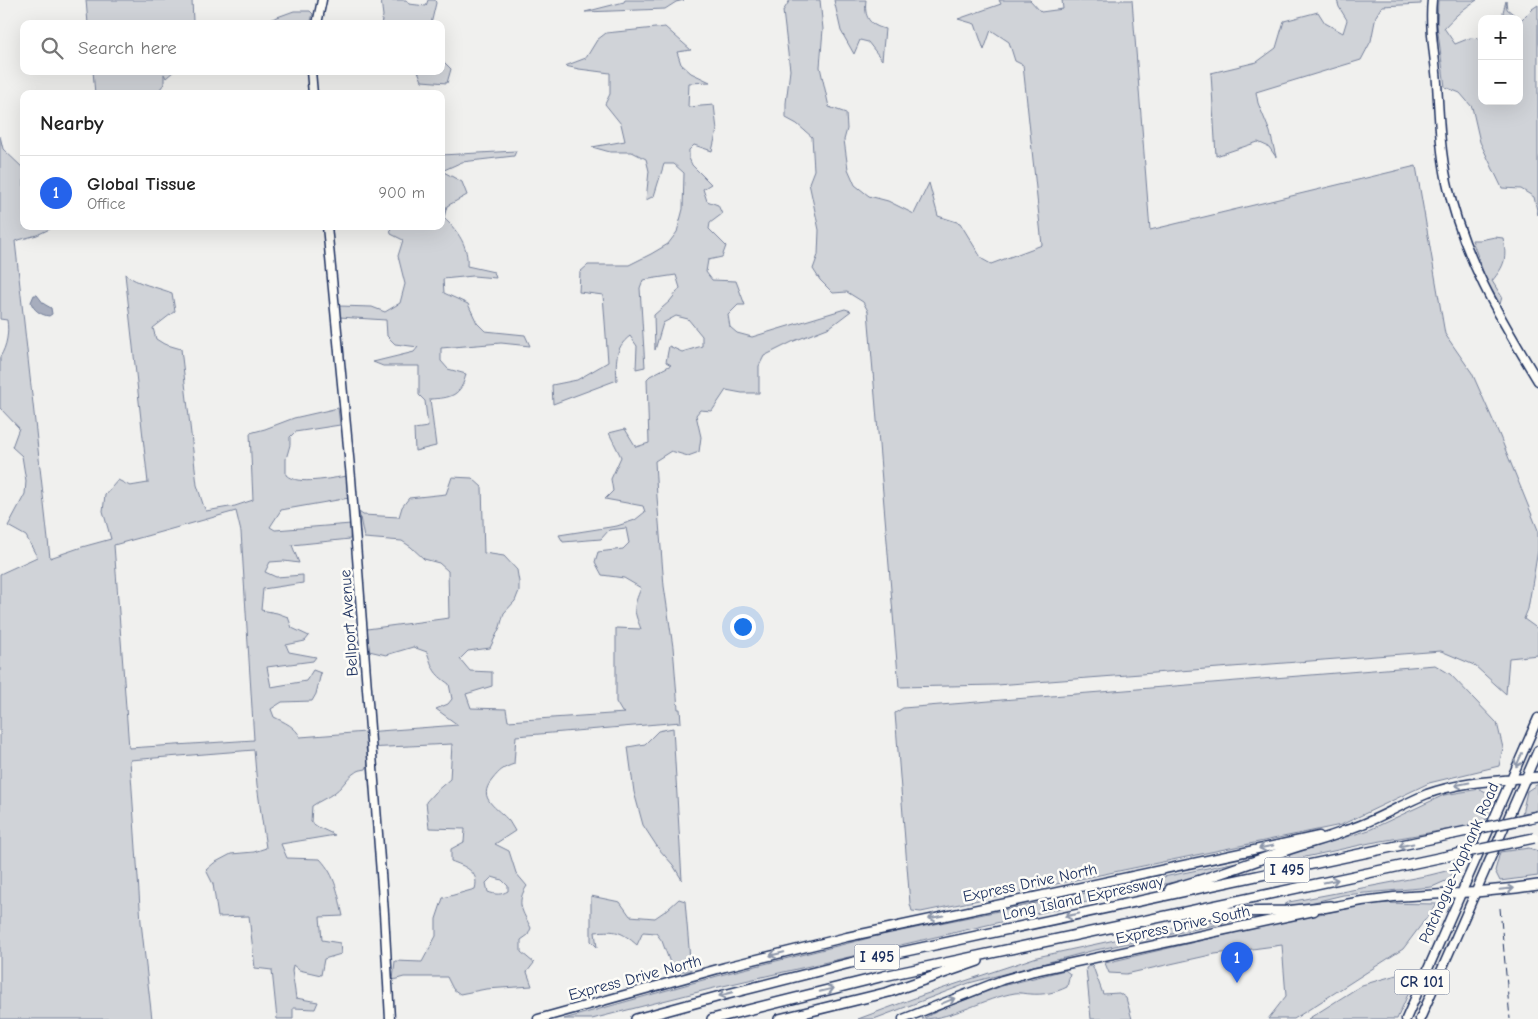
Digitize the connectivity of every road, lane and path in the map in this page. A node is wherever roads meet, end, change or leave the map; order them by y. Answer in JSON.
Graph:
{"nodes":[{"id":1,"x":322,"y":0,"type":"edge"},
{"id":2,"x":1432,"y":0,"type":"edge"},
{"id":3,"x":318,"y":20,"type":"edge"},
{"id":4,"x":311,"y":75,"type":"edge"},
{"id":5,"x":313,"y":90,"type":"edge"},
{"id":6,"x":327,"y":230,"type":"edge"},
{"id":7,"x":1538,"y":381,"type":"edge"},
{"id":8,"x":1538,"y":718,"type":"edge"},
{"id":9,"x":1538,"y":750,"type":"edge"},
{"id":10,"x":1538,"y":777,"type":"edge"},
{"id":11,"x":1526,"y":778,"type":"junction"},
{"id":12,"x":1511,"y":780,"type":"junction"},
{"id":13,"x":1538,"y":816,"type":"edge"},
{"id":14,"x":1348,"y":830,"type":"junction"},
{"id":15,"x":1536,"y":837,"type":"edge"},
{"id":16,"x":1538,"y":885,"type":"edge"},
{"id":17,"x":1462,"y":892,"type":"junction"},
{"id":18,"x":1476,"y":892,"type":"junction"},
{"id":19,"x":1426,"y":894,"type":"junction"},
{"id":20,"x":1120,"y":905,"type":"junction"},
{"id":21,"x":1330,"y":906,"type":"junction"},
{"id":22,"x":1450,"y":918,"type":"junction"},
{"id":23,"x":1147,"y":920,"type":"junction"},
{"id":24,"x":1044,"y":942,"type":"junction"},
{"id":25,"x":390,"y":1019,"type":"edge"},
{"id":26,"x":538,"y":1019,"type":"edge"},
{"id":27,"x":636,"y":1019,"type":"edge"},
{"id":28,"x":712,"y":1019,"type":"edge"},
{"id":29,"x":779,"y":1019,"type":"edge"},
{"id":30,"x":903,"y":1019,"type":"edge"},
{"id":31,"x":1406,"y":1019,"type":"edge"},
{"id":32,"x":1420,"y":1019,"type":"edge"}],
"edges":[{"from":1,"to":3,"type":"main road"},
{"from":2,"to":7,"type":"main road"},
{"from":4,"to":5,"type":"main road"},
{"from":6,"to":25,"type":"main road","name":"Bellport Avenue"},
{"from":8,"to":12,"type":"main road","name":"Patchogue-Yaphank Road","number":"CR 101","one_way":true},
{"from":9,"to":11,"type":"main road","name":"Patchogue-Yaphank Road","number":"CR 101"},
{"from":10,"to":11,"type":"highway"},
{"from":11,"to":12,"type":"main road","name":"Express Drive North"},
{"from":11,"to":18,"type":"main road","name":"Patchogue-Yaphank Road","number":"CR 101"},
{"from":12,"to":14,"type":"main road","name":"Express Drive North","one_way":true},
{"from":12,"to":17,"type":"main road","name":"Patchogue-Yaphank Road","number":"CR 101"},
{"from":13,"to":20,"type":"highway","name":"Long Island Expressway","number":"I 495","one_way":true,"bridge":true},
{"from":14,"to":20,"type":"highway"},
{"from":14,"to":26,"type":"main road","name":"Express Drive North","one_way":true},
{"from":23,"to":15,"type":"highway","number":"I 495","one_way":true,"bridge":true},
{"from":18,"to":16,"type":"highway","one_way":true},
{"from":17,"to":18,"type":"main road","name":"Express Drive South"},
{"from":17,"to":19,"type":"main road","name":"Express Drive South"},
{"from":17,"to":22,"type":"main road","name":"Patchogue-Yaphank Road","number":"CR 101"},
{"from":18,"to":32,"type":"main road","name":"Patchogue-Yaphank Road","number":"CR 101"},
{"from":19,"to":21,"type":"main road","name":"Express Drive South"},
{"from":19,"to":22,"type":"main road"},
{"from":20,"to":27,"type":"highway","name":"Long Island Expressway","number":"I 495","one_way":true},
{"from":21,"to":23,"type":"highway"},
{"from":30,"to":21,"type":"main road","name":"Express Drive South","one_way":true},
{"from":22,"to":31,"type":"main road","name":"Patchogue-Yaphank Road","number":"CR 101"},
{"from":23,"to":24,"type":"highway","number":"I 495"},
{"from":28,"to":24,"type":"highway","number":"I 495","one_way":true},
{"from":24,"to":29,"type":"highway"}]}
